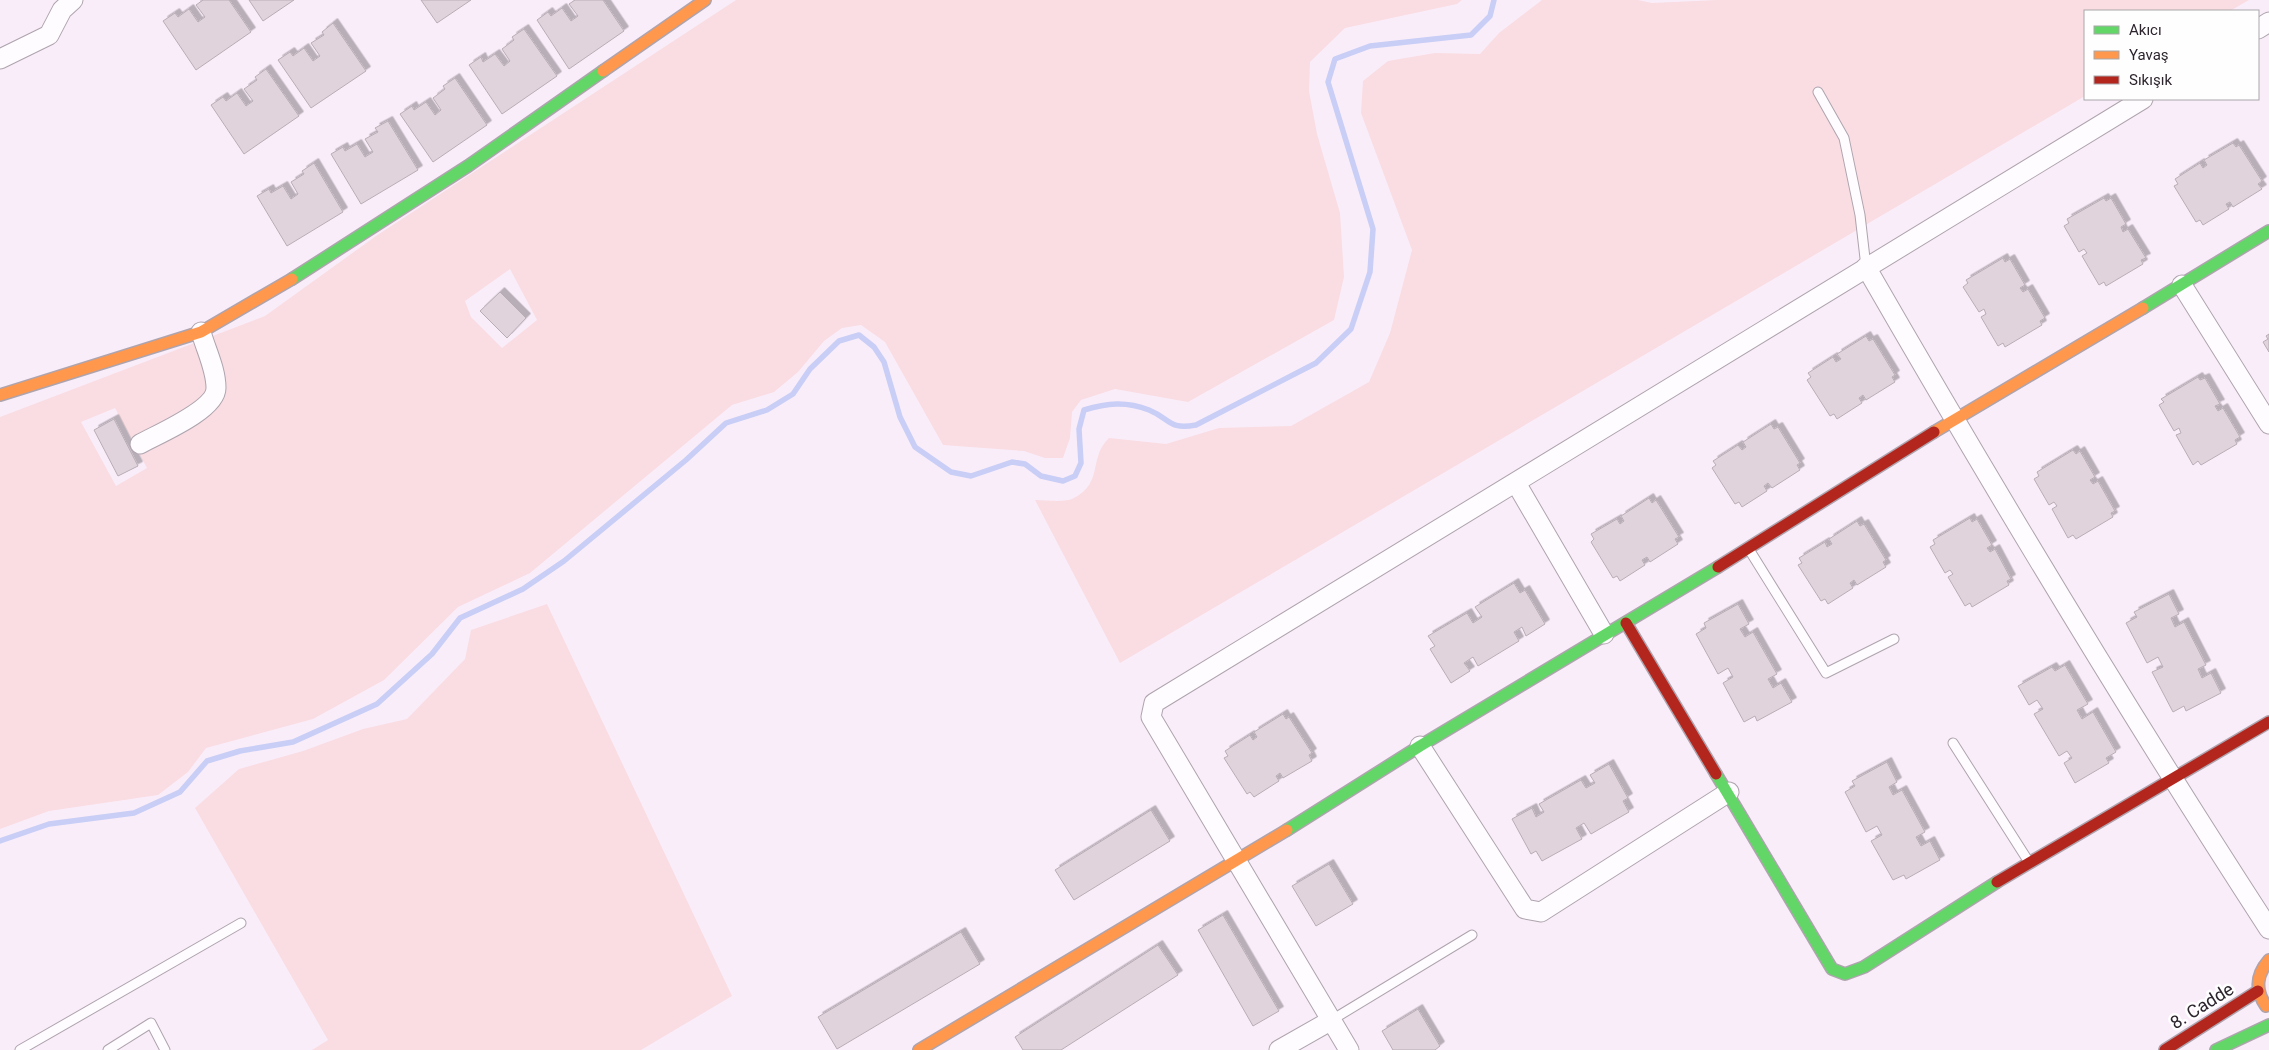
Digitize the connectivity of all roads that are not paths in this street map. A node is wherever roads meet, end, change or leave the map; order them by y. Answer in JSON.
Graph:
{"nodes":[{"id":1,"x":73,"y":0,"type":"edge"},
{"id":2,"x":695,"y":3,"type":"edge"},
{"id":3,"x":0,"y":59,"type":"edge"},
{"id":4,"x":1818,"y":92,"type":"dead end"},
{"id":5,"x":2140,"y":100,"type":"edge"},
{"id":6,"x":2269,"y":231,"type":"edge"},
{"id":7,"x":1866,"y":267,"type":"junction"},
{"id":8,"x":2182,"y":285,"type":"junction"},
{"id":9,"x":201,"y":332,"type":"junction"},
{"id":10,"x":0,"y":395,"type":"edge"},
{"id":11,"x":1954,"y":419,"type":"junction"},
{"id":12,"x":2269,"y":424,"type":"edge"},
{"id":13,"x":140,"y":444,"type":"dead end"},
{"id":14,"x":1516,"y":483,"type":"junction"},
{"id":15,"x":1748,"y":549,"type":"junction"},
{"id":16,"x":1626,"y":623,"type":"junction"},
{"id":17,"x":1604,"y":634,"type":"junction"},
{"id":18,"x":1894,"y":639,"type":"dead end"},
{"id":19,"x":2269,"y":722,"type":"edge"},
{"id":20,"x":1953,"y":743,"type":"dead end"},
{"id":21,"x":1420,"y":746,"type":"junction"},
{"id":22,"x":2172,"y":780,"type":"junction"},
{"id":23,"x":1729,"y":792,"type":"junction"},
{"id":24,"x":1237,"y":861,"type":"junction"},
{"id":25,"x":2028,"y":861,"type":"junction"},
{"id":26,"x":241,"y":922,"type":"dead end"},
{"id":27,"x":2269,"y":929,"type":"edge"},
{"id":28,"x":1472,"y":935,"type":"dead end"},
{"id":29,"x":2269,"y":960,"type":"edge"},
{"id":30,"x":2258,"y":991,"type":"junction"},
{"id":31,"x":2269,"y":1009,"type":"edge"},
{"id":32,"x":1330,"y":1021,"type":"junction"},
{"id":33,"x":2269,"y":1025,"type":"edge"},
{"id":34,"x":20,"y":1050,"type":"edge"},
{"id":35,"x":108,"y":1050,"type":"edge"},
{"id":36,"x":165,"y":1050,"type":"edge"},
{"id":37,"x":919,"y":1050,"type":"edge"},
{"id":38,"x":1279,"y":1050,"type":"edge"},
{"id":39,"x":1349,"y":1050,"type":"edge"},
{"id":40,"x":2165,"y":1050,"type":"edge"},
{"id":41,"x":2216,"y":1050,"type":"edge"}],
"edges":[{"from":1,"to":3,"type":"street"},
{"from":2,"to":9,"type":"street"},
{"from":4,"to":7,"type":"lane"},
{"from":5,"to":7,"type":"street"},
{"from":6,"to":8,"type":"street"},
{"from":7,"to":11,"type":"street"},
{"from":7,"to":14,"type":"street"},
{"from":8,"to":11,"type":"street"},
{"from":8,"to":12,"type":"street"},
{"from":9,"to":10,"type":"street"},
{"from":9,"to":13,"type":"street"},
{"from":11,"to":15,"type":"street"},
{"from":11,"to":22,"type":"street"},
{"from":14,"to":17,"type":"street"},
{"from":14,"to":24,"type":"street"},
{"from":15,"to":16,"type":"street"},
{"from":15,"to":18,"type":"lane"},
{"from":16,"to":17,"type":"street"},
{"from":16,"to":23,"type":"street"},
{"from":17,"to":21,"type":"street"},
{"from":19,"to":22,"type":"street"},
{"from":20,"to":25,"type":"lane"},
{"from":21,"to":23,"type":"street"},
{"from":21,"to":24,"type":"street"},
{"from":22,"to":25,"type":"street"},
{"from":22,"to":27,"type":"street"},
{"from":23,"to":25,"type":"street"},
{"from":24,"to":32,"type":"street"},
{"from":24,"to":37,"type":"street"},
{"from":26,"to":34,"type":"lane"},
{"from":28,"to":32,"type":"lane"},
{"from":29,"to":30,"type":"street"},
{"from":30,"to":31,"type":"street"},
{"from":30,"to":40,"type":"street","name":"8. Cadde"},
{"from":32,"to":38,"type":"street"},
{"from":32,"to":39,"type":"street"},
{"from":33,"to":41,"type":"street"},
{"from":35,"to":36,"type":"lane"}]}
